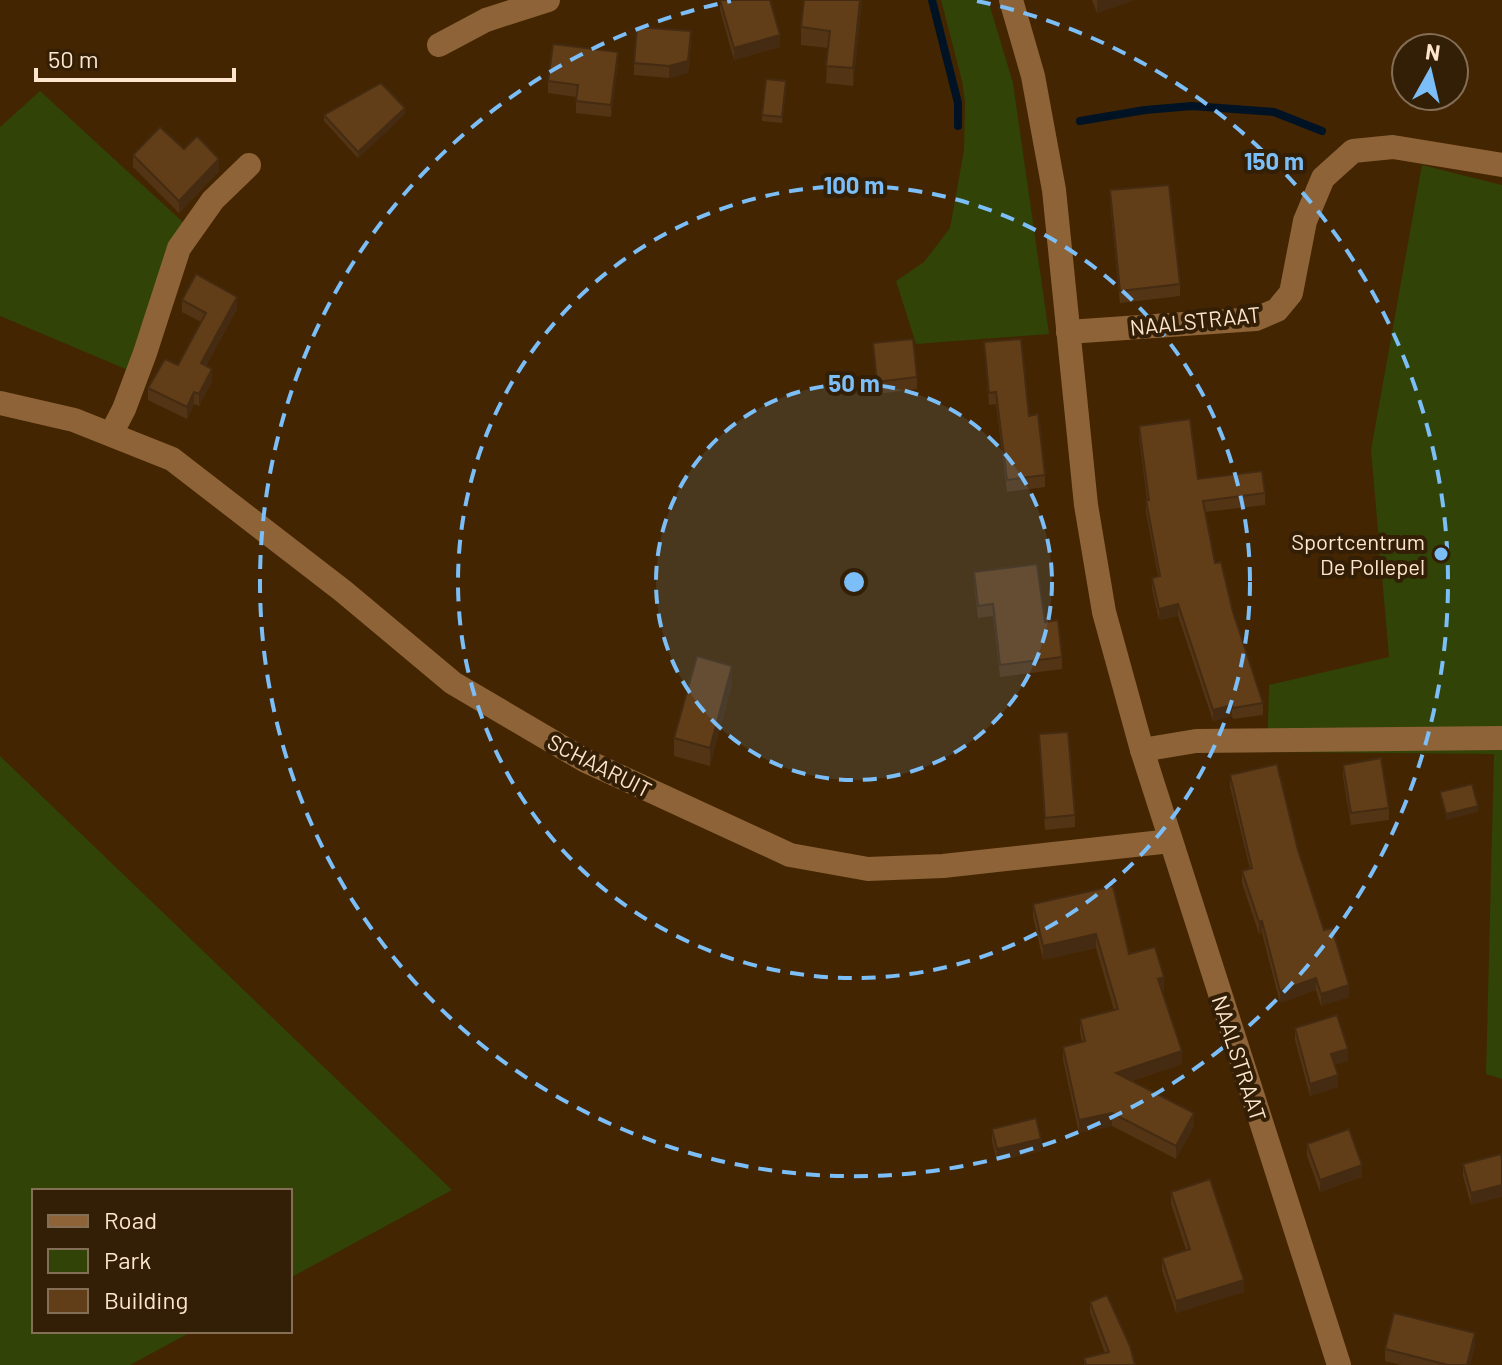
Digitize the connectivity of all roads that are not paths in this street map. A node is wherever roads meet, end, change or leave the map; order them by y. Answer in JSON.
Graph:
{"nodes":[{"id":1,"x":548,"y":0,"type":"edge"},
{"id":2,"x":1011,"y":0,"type":"edge"},
{"id":3,"x":439,"y":45,"type":"dead end"},
{"id":4,"x":249,"y":165,"type":"dead end"},
{"id":5,"x":1502,"y":165,"type":"edge"},
{"id":6,"x":1068,"y":332,"type":"junction"},
{"id":7,"x":0,"y":403,"type":"edge"},
{"id":8,"x":111,"y":434,"type":"junction"},
{"id":9,"x":1502,"y":738,"type":"edge"},
{"id":10,"x":1142,"y":750,"type":"junction"},
{"id":11,"x":1171,"y":841,"type":"junction"},
{"id":12,"x":1339,"y":1365,"type":"edge"}],
"edges":[{"from":1,"to":3,"type":"street"},
{"from":2,"to":6,"type":"street","name":"NAALSTRAAT"},
{"from":4,"to":8,"type":"street"},
{"from":5,"to":6,"type":"street","name":"NAALSTRAAT"},
{"from":6,"to":10,"type":"street","name":"NAALSTRAAT"},
{"from":7,"to":8,"type":"street","name":"SCHAARUIT"},
{"from":8,"to":11,"type":"street","name":"SCHAARUIT"},
{"from":9,"to":10,"type":"street"},
{"from":10,"to":11,"type":"street","name":"NAALSTRAAT"},
{"from":11,"to":12,"type":"street","name":"NAALSTRAAT"}]}
